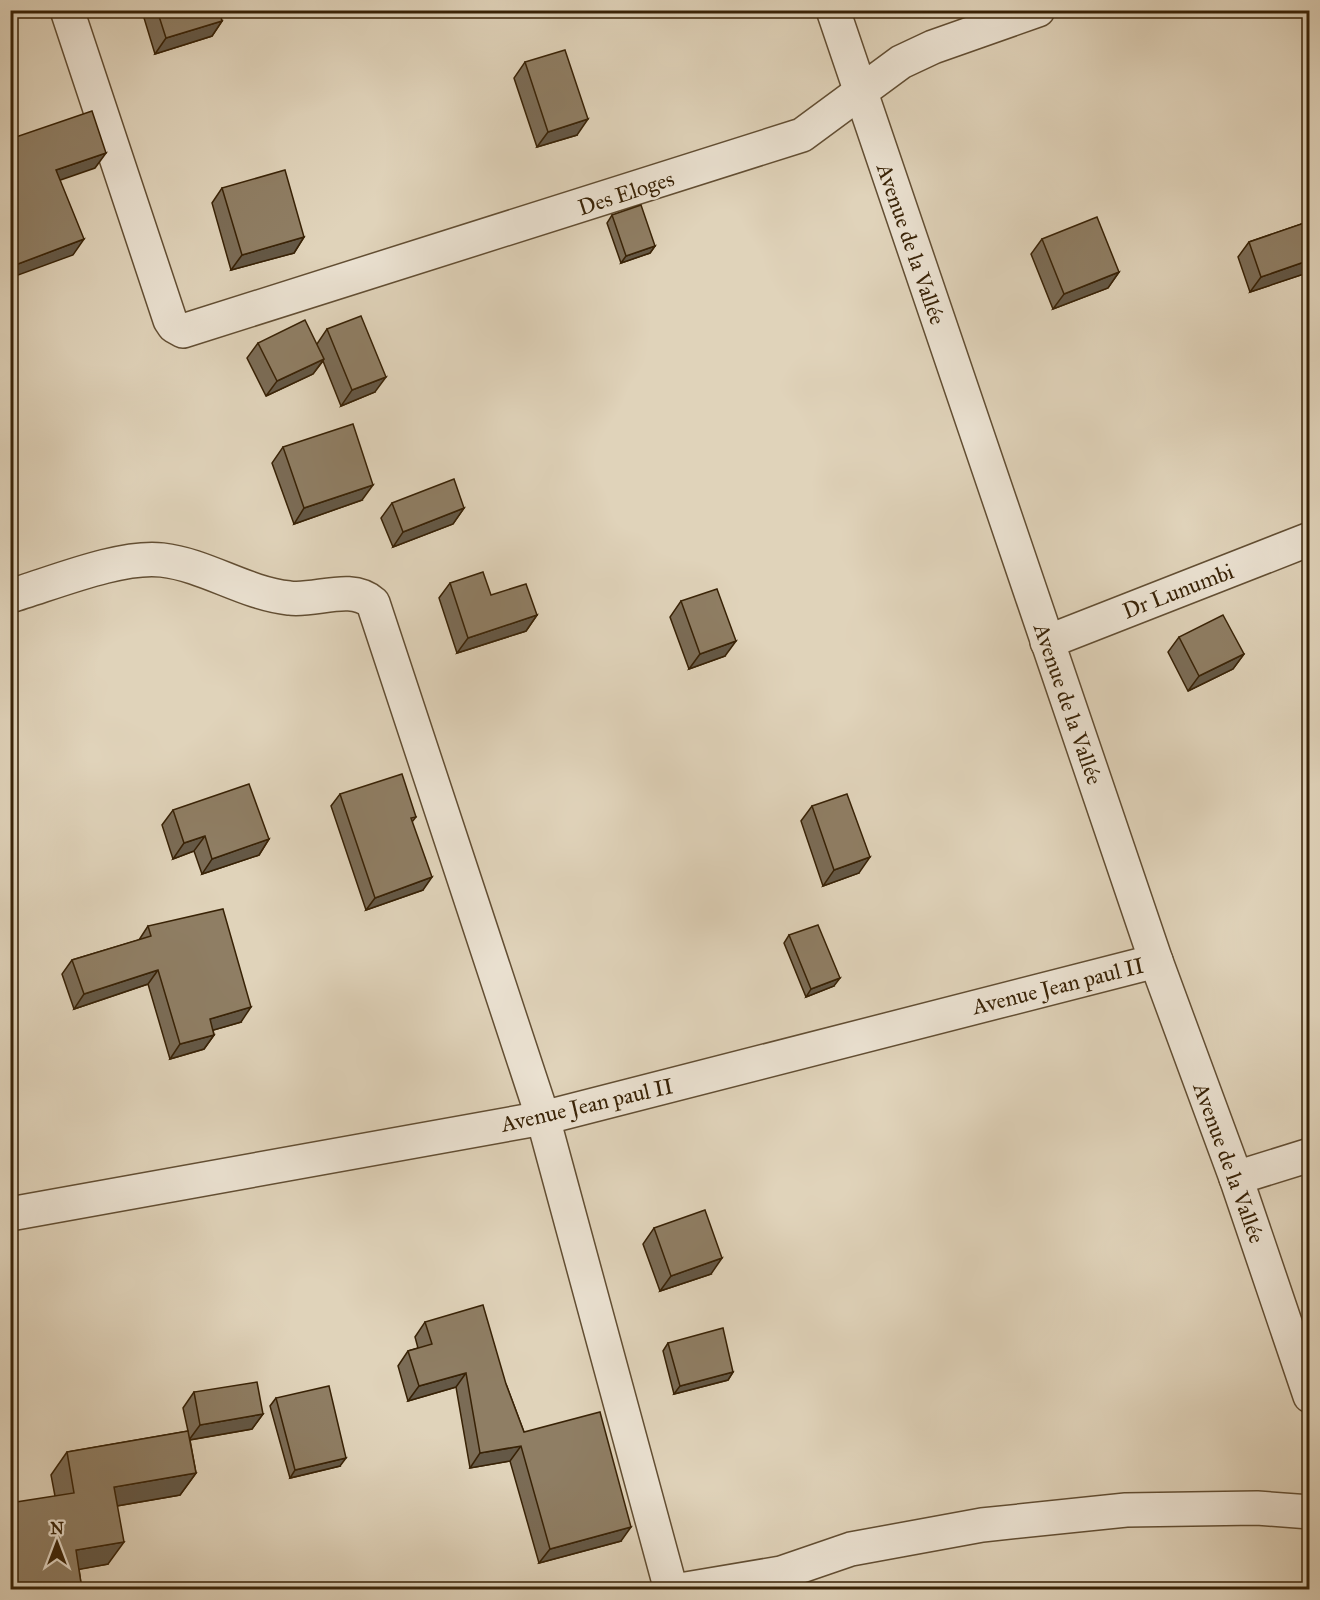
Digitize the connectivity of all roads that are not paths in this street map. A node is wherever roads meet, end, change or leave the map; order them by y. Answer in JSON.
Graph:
{"nodes":[{"id":1,"x":67,"y":10,"type":"edge"},
{"id":2,"x":833,"y":10,"type":"edge"},
{"id":3,"x":1038,"y":10,"type":"edge"},
{"id":4,"x":859,"y":90,"type":"junction"},
{"id":5,"x":1310,"y":539,"type":"edge"},
{"id":6,"x":10,"y":596,"type":"edge"},
{"id":7,"x":1047,"y":642,"type":"junction"},
{"id":8,"x":1156,"y":961,"type":"junction"},
{"id":9,"x":543,"y":1118,"type":"junction"},
{"id":10,"x":1310,"y":1155,"type":"edge"},
{"id":11,"x":1236,"y":1178,"type":"junction"},
{"id":12,"x":10,"y":1214,"type":"edge"},
{"id":13,"x":1310,"y":1396,"type":"edge"},
{"id":14,"x":1310,"y":1512,"type":"edge"},
{"id":15,"x":783,"y":1581,"type":"edge"},
{"id":16,"x":671,"y":1590,"type":"edge"},
{"id":17,"x":680,"y":1590,"type":"edge"}],
"edges":[{"from":1,"to":4,"type":"street","name":"Des Eloges"},
{"from":2,"to":4,"type":"street","name":"Avenue de la Vallée"},
{"from":3,"to":4,"type":"street","name":"Des Eloges"},
{"from":4,"to":7,"type":"street","name":"Avenue de la Vallée"},
{"from":5,"to":7,"type":"street","name":"Dr Lunumbi"},
{"from":6,"to":9,"type":"street"},
{"from":7,"to":8,"type":"street","name":"Avenue de la Vallée"},
{"from":8,"to":9,"type":"street","name":"Avenue Jean paul II"},
{"from":8,"to":11,"type":"street","name":"Avenue de la Vallée"},
{"from":9,"to":12,"type":"street","name":"Avenue Jean paul II"},
{"from":9,"to":16,"type":"street"},
{"from":10,"to":11,"type":"street"},
{"from":11,"to":13,"type":"street","name":"Avenue de la Vallée"},
{"from":14,"to":15,"type":"street"},
{"from":15,"to":17,"type":"street"}]}
